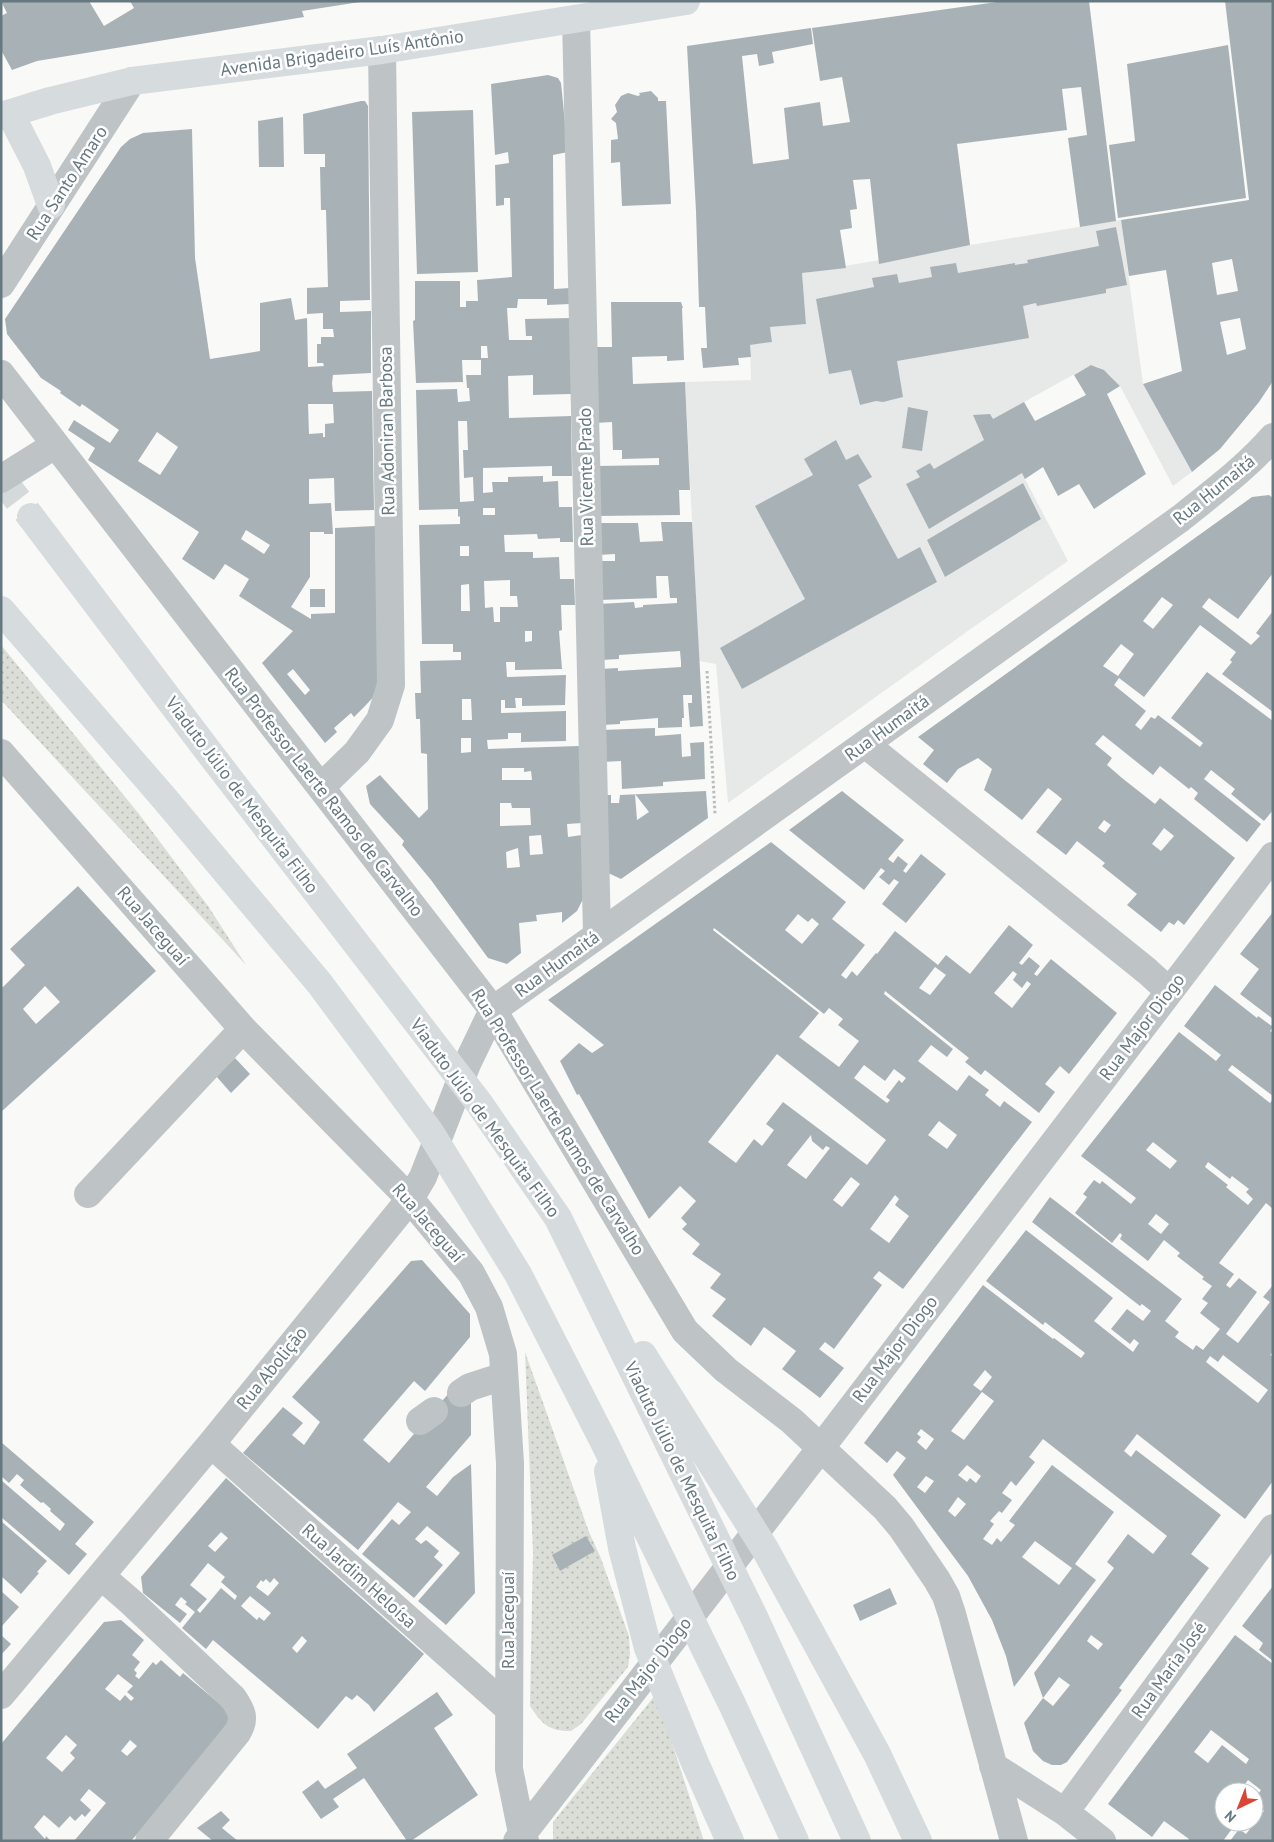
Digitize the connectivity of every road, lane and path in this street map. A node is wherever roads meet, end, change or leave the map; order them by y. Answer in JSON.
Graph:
{"nodes":[{"id":1,"x":686,"y":1,"type":"edge"},
{"id":2,"x":582,"y":12,"type":"edge"},
{"id":3,"x":382,"y":50,"type":"junction"},
{"id":4,"x":132,"y":81,"type":"junction"},
{"id":5,"x":5,"y":115,"type":"edge"},
{"id":6,"x":51,"y":205,"type":"junction"},
{"id":7,"x":1,"y":284,"type":"edge"},
{"id":8,"x":1,"y":374,"type":"edge"},
{"id":9,"x":55,"y":446,"type":"junction"},
{"id":10,"x":1268,"y":451,"type":"edge"},
{"id":11,"x":1,"y":479,"type":"edge"},
{"id":12,"x":31,"y":517,"type":"tunnel mouth"},
{"id":13,"x":1,"y":610,"type":"edge"},
{"id":14,"x":707,"y":671,"type":"dead end"},
{"id":15,"x":865,"y":744,"type":"junction"},
{"id":16,"x":1,"y":753,"type":"edge"},
{"id":17,"x":320,"y":787,"type":"junction"},
{"id":18,"x":719,"y":847,"type":"junction"},
{"id":19,"x":1273,"y":856,"type":"edge"},
{"id":20,"x":597,"y":935,"type":"junction"},
{"id":21,"x":1169,"y":991,"type":"junction"},
{"id":22,"x":493,"y":1010,"type":"junction"},
{"id":23,"x":243,"y":1029,"type":"junction"},
{"id":24,"x":88,"y":1194,"type":"dead end"},
{"id":25,"x":410,"y":1199,"type":"junction"},
{"id":26,"x":558,"y":1218,"type":"junction"},
{"id":27,"x":504,"y":1376,"type":"junction"},
{"id":28,"x":461,"y":1393,"type":"dead end"},
{"id":29,"x":603,"y":1440,"type":"junction"},
{"id":30,"x":211,"y":1444,"type":"junction"},
{"id":31,"x":820,"y":1449,"type":"junction"},
{"id":32,"x":1273,"y":1528,"type":"edge"},
{"id":33,"x":101,"y":1576,"type":"junction"},
{"id":34,"x":1,"y":1695,"type":"edge"},
{"id":35,"x":508,"y":1708,"type":"junction"},
{"id":36,"x":992,"y":1766,"type":"junction"},
{"id":37,"x":1065,"y":1812,"type":"junction"},
{"id":38,"x":521,"y":1838,"type":"edge"},
{"id":39,"x":150,"y":1841,"type":"edge"},
{"id":40,"x":730,"y":1841,"type":"edge"},
{"id":41,"x":795,"y":1841,"type":"edge"},
{"id":42,"x":857,"y":1841,"type":"edge"},
{"id":43,"x":918,"y":1841,"type":"edge"},
{"id":44,"x":1014,"y":1841,"type":"edge"},
{"id":45,"x":1102,"y":1841,"type":"edge"}],
"edges":[{"from":1,"to":2,"type":"main road","name":"Avenida Brigadeiro Luís Antônio"},
{"from":2,"to":3,"type":"main road","name":"Avenida Brigadeiro Luís Antônio"},
{"from":2,"to":20,"type":"street","name":"Rua Vicente Prado"},
{"from":3,"to":4,"type":"main road","name":"Avenida Brigadeiro Luís Antônio"},
{"from":3,"to":17,"type":"street","name":"Rua Adoniran Barbosa"},
{"from":4,"to":5,"type":"main road","name":"Avenida Brigadeiro Luís Antônio"},
{"from":4,"to":6,"type":"street","name":"Rua Santo Amaro"},
{"from":5,"to":6,"type":"main road"},
{"from":6,"to":7,"type":"street","name":"Rua Santo Amaro"},
{"from":8,"to":9,"type":"street","name":"Rua Professor Laerte Ramos de Carvalho"},
{"from":9,"to":11,"type":"street"},
{"from":9,"to":17,"type":"street","name":"Rua Professor Laerte Ramos de Carvalho"},
{"from":10,"to":15,"type":"street","name":"Rua Humaitá"},
{"from":12,"to":26,"type":"main road","name":"Viaduto Júlio de Mesquita Filho"},
{"from":13,"to":29,"type":"main road"},
{"from":14,"to":18,"type":"path"},
{"from":15,"to":18,"type":"street","name":"Rua Humaitá"},
{"from":15,"to":21,"type":"street"},
{"from":16,"to":23,"type":"street","name":"Rua Jaceguaí"},
{"from":17,"to":22,"type":"street","name":"Rua Professor Laerte Ramos de Carvalho"},
{"from":18,"to":20,"type":"street","name":"Rua Humaitá"},
{"from":19,"to":21,"type":"street","name":"Rua Major Diogo"},
{"from":20,"to":22,"type":"street","name":"Rua Humaitá"},
{"from":21,"to":31,"type":"street","name":"Rua Major Diogo"},
{"from":22,"to":25,"type":"street","name":"Rua Abolição"},
{"from":22,"to":31,"type":"street","name":"Rua Professor Laerte Ramos de Carvalho"},
{"from":23,"to":24,"type":"street"},
{"from":23,"to":25,"type":"street","name":"Rua Jaceguaí"},
{"from":25,"to":27,"type":"street","name":"Rua Jaceguaí"},
{"from":25,"to":30,"type":"street","name":"Rua Abolição"},
{"from":26,"to":42,"type":"main road","name":"Viaduto Júlio de Mesquita Filho"},
{"from":26,"to":43,"type":"main road"},
{"from":27,"to":28,"type":"street"},
{"from":27,"to":35,"type":"street","name":"Rua Jaceguaí"},
{"from":29,"to":40,"type":"main road"},
{"from":29,"to":41,"type":"main road"},
{"from":30,"to":33,"type":"street","name":"Rua Abolição"},
{"from":30,"to":35,"type":"street","name":"Rua Jardim Heloísa"},
{"from":31,"to":36,"type":"street","name":"Rua Professor Laerte Ramos de Carvalho"},
{"from":31,"to":38,"type":"street","name":"Rua Major Diogo"},
{"from":32,"to":37,"type":"street","name":"Rua Maria José"},
{"from":33,"to":34,"type":"street","name":"Rua Abolição"},
{"from":33,"to":39,"type":"street"},
{"from":35,"to":38,"type":"street","name":"Rua Jaceguaí"},
{"from":36,"to":37,"type":"street"},
{"from":36,"to":44,"type":"street","name":"Rua Professor Laerte Ramos de Carvalho"},
{"from":37,"to":45,"type":"street"}]}
